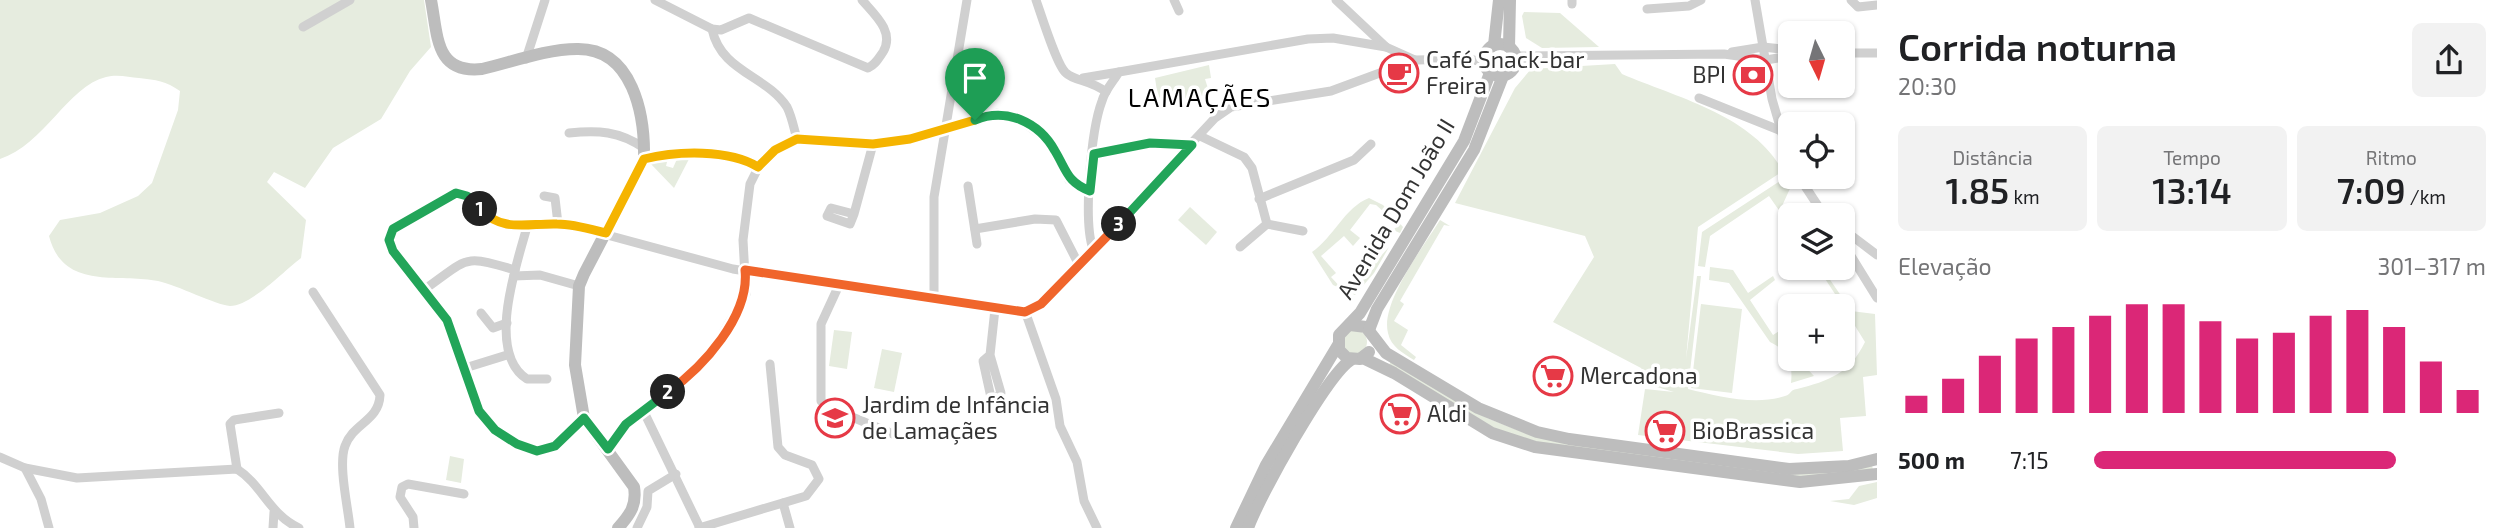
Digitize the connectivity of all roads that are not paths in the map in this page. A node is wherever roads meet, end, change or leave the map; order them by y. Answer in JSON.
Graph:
{"nodes":[{"id":1,"x":350,"y":0,"type":"edge"},
{"id":2,"x":431,"y":0,"type":"edge"},
{"id":3,"x":545,"y":0,"type":"edge"},
{"id":4,"x":655,"y":0,"type":"edge"},
{"id":5,"x":862,"y":0,"type":"edge"},
{"id":6,"x":967,"y":0,"type":"edge"},
{"id":7,"x":1036,"y":0,"type":"edge"},
{"id":8,"x":1174,"y":0,"type":"edge"},
{"id":9,"x":1336,"y":0,"type":"edge"},
{"id":10,"x":1499,"y":0,"type":"edge"},
{"id":11,"x":1510,"y":0,"type":"edge"},
{"id":12,"x":1701,"y":0,"type":"edge"},
{"id":13,"x":1755,"y":0,"type":"edge"},
{"id":14,"x":1851,"y":0,"type":"edge"},
{"id":15,"x":1877,"y":5,"type":"edge"},
{"id":16,"x":1647,"y":9,"type":"dead end"},
{"id":17,"x":1179,"y":11,"type":"dead end"},
{"id":18,"x":303,"y":27,"type":"dead end"},
{"id":19,"x":712,"y":29,"type":"junction"},
{"id":20,"x":1386,"y":47,"type":"junction"},
{"id":21,"x":1778,"y":51,"type":"edge"},
{"id":22,"x":1764,"y":53,"type":"junction"},
{"id":23,"x":1855,"y":53,"type":"edge"},
{"id":24,"x":1877,"y":53,"type":"edge"},
{"id":25,"x":1724,"y":54,"type":"junction"},
{"id":26,"x":1778,"y":55,"type":"edge"},
{"id":27,"x":1513,"y":56,"type":"junction"},
{"id":28,"x":1488,"y":58,"type":"junction"},
{"id":29,"x":526,"y":60,"type":"junction"},
{"id":30,"x":1415,"y":60,"type":"junction"},
{"id":31,"x":1119,"y":72,"type":"junction"},
{"id":32,"x":1503,"y":76,"type":"junction"},
{"id":33,"x":1083,"y":78,"type":"junction"},
{"id":34,"x":1106,"y":92,"type":"junction"},
{"id":35,"x":1699,"y":98,"type":"dead end"},
{"id":36,"x":1778,"y":120,"type":"edge"},
{"id":37,"x":1778,"y":129,"type":"edge"},
{"id":38,"x":944,"y":130,"type":"junction"},
{"id":39,"x":569,"y":134,"type":"dead end"},
{"id":40,"x":1200,"y":136,"type":"junction"},
{"id":41,"x":797,"y":139,"type":"junction"},
{"id":42,"x":873,"y":144,"type":"junction"},
{"id":43,"x":1371,"y":144,"type":"dead end"},
{"id":44,"x":1192,"y":145,"type":"junction"},
{"id":45,"x":644,"y":153,"type":"junction"},
{"id":46,"x":1094,"y":154,"type":"junction"},
{"id":47,"x":758,"y":167,"type":"junction"},
{"id":48,"x":968,"y":186,"type":"dead end"},
{"id":49,"x":1090,"y":191,"type":"junction"},
{"id":50,"x":544,"y":196,"type":"dead end"},
{"id":51,"x":1259,"y":199,"type":"junction"},
{"id":52,"x":853,"y":214,"type":"dead end"},
{"id":53,"x":558,"y":224,"type":"junction"},
{"id":54,"x":1267,"y":224,"type":"junction"},
{"id":55,"x":527,"y":227,"type":"junction"},
{"id":56,"x":975,"y":229,"type":"junction"},
{"id":57,"x":1303,"y":232,"type":"dead end"},
{"id":58,"x":606,"y":233,"type":"junction"},
{"id":59,"x":1855,"y":238,"type":"edge"},
{"id":60,"x":977,"y":244,"type":"dead end"},
{"id":61,"x":1240,"y":247,"type":"dead end"},
{"id":62,"x":1093,"y":249,"type":"junction"},
{"id":63,"x":1877,"y":254,"type":"edge"},
{"id":64,"x":1855,"y":262,"type":"edge"},
{"id":65,"x":1079,"y":265,"type":"junction"},
{"id":66,"x":745,"y":270,"type":"junction"},
{"id":67,"x":515,"y":273,"type":"junction"},
{"id":68,"x":839,"y":285,"type":"junction"},
{"id":69,"x":579,"y":286,"type":"junction"},
{"id":70,"x":425,"y":289,"type":"junction"},
{"id":71,"x":313,"y":292,"type":"dead end"},
{"id":72,"x":1877,"y":298,"type":"edge"},
{"id":73,"x":934,"y":300,"type":"junction"},
{"id":74,"x":995,"y":309,"type":"junction"},
{"id":75,"x":1025,"y":312,"type":"junction"},
{"id":76,"x":481,"y":313,"type":"dead end"},
{"id":77,"x":508,"y":323,"type":"junction"},
{"id":78,"x":1349,"y":325,"type":"junction"},
{"id":79,"x":1371,"y":335,"type":"junction"},
{"id":80,"x":1338,"y":345,"type":"junction"},
{"id":81,"x":508,"y":355,"type":"junction"},
{"id":82,"x":990,"y":355,"type":"dead end"},
{"id":83,"x":1357,"y":359,"type":"junction"},
{"id":84,"x":770,"y":364,"type":"dead end"},
{"id":85,"x":465,"y":368,"type":"junction"},
{"id":86,"x":547,"y":379,"type":"dead end"},
{"id":87,"x":644,"y":412,"type":"junction"},
{"id":88,"x":279,"y":413,"type":"dead end"},
{"id":89,"x":584,"y":418,"type":"junction"},
{"id":90,"x":893,"y":434,"type":"dead end"},
{"id":91,"x":608,"y":449,"type":"junction"},
{"id":92,"x":1877,"y":458,"type":"edge"},
{"id":93,"x":2,"y":461,"type":"edge"},
{"id":94,"x":25,"y":468,"type":"junction"},
{"id":95,"x":237,"y":469,"type":"junction"},
{"id":96,"x":676,"y":474,"type":"junction"},
{"id":97,"x":1877,"y":474,"type":"edge"},
{"id":98,"x":464,"y":494,"type":"dead end"},
{"id":99,"x":783,"y":503,"type":"junction"},
{"id":100,"x":274,"y":512,"type":"junction"},
{"id":101,"x":49,"y":528,"type":"edge"},
{"id":102,"x":273,"y":528,"type":"edge"},
{"id":103,"x":297,"y":528,"type":"edge"},
{"id":104,"x":350,"y":528,"type":"edge"},
{"id":105,"x":414,"y":528,"type":"edge"},
{"id":106,"x":618,"y":528,"type":"edge"},
{"id":107,"x":636,"y":528,"type":"edge"},
{"id":108,"x":699,"y":528,"type":"edge"},
{"id":109,"x":790,"y":528,"type":"edge"},
{"id":110,"x":1097,"y":528,"type":"edge"},
{"id":111,"x":1236,"y":528,"type":"edge"},
{"id":112,"x":1248,"y":528,"type":"edge"}],
"edges":[{"from":1,"to":18,"type":"street"},
{"from":2,"to":29,"type":"street"},
{"from":3,"to":29,"type":"street"},
{"from":4,"to":19,"type":"street"},
{"from":5,"to":19,"type":"street"},
{"from":6,"to":38,"type":"street"},
{"from":7,"to":33,"type":"street"},
{"from":8,"to":17,"type":"street"},
{"from":9,"to":20,"type":"street"},
{"from":10,"to":28,"type":"street","name":"Avenida Dom João II"},
{"from":11,"to":27,"type":"street"},
{"from":12,"to":16,"type":"street"},
{"from":13,"to":22,"type":"street"},
{"from":14,"to":15,"type":"street"},
{"from":19,"to":41,"type":"street"},
{"from":20,"to":30,"type":"street"},
{"from":20,"to":31,"type":"street"},
{"from":21,"to":22,"type":"street"},
{"from":22,"to":25,"type":"street"},
{"from":22,"to":25,"type":"street"},
{"from":22,"to":26,"type":"street"},
{"from":22,"to":36,"type":"street"},
{"from":23,"to":24,"type":"street"},
{"from":25,"to":27,"type":"street"},
{"from":27,"to":28,"type":"street"},
{"from":27,"to":32,"type":"street","name":"Avenida Dom João II"},
{"from":28,"to":30,"type":"street"},
{"from":28,"to":32,"type":"street"},
{"from":28,"to":78,"type":"street","name":"Avenida Dom João II"},
{"from":29,"to":45,"type":"street"},
{"from":30,"to":40,"type":"street"},
{"from":31,"to":33,"type":"street"},
{"from":31,"to":34,"type":"street"},
{"from":32,"to":79,"type":"street","name":"Avenida Dom João II"},
{"from":33,"to":34,"type":"street"},
{"from":34,"to":46,"type":"street"},
{"from":35,"to":37,"type":"street"},
{"from":38,"to":42,"type":"street"},
{"from":38,"to":49,"type":"street"},
{"from":38,"to":73,"type":"street"},
{"from":39,"to":45,"type":"street"},
{"from":40,"to":44,"type":"street"},
{"from":40,"to":51,"type":"street"},
{"from":41,"to":42,"type":"street"},
{"from":41,"to":47,"type":"street"},
{"from":42,"to":52,"type":"street"},
{"from":43,"to":51,"type":"street"},
{"from":44,"to":46,"type":"street"},
{"from":44,"to":62,"type":"street"},
{"from":45,"to":47,"type":"street"},
{"from":45,"to":58,"type":"street"},
{"from":46,"to":49,"type":"street"},
{"from":47,"to":66,"type":"street"},
{"from":48,"to":56,"type":"street"},
{"from":49,"to":62,"type":"street"},
{"from":50,"to":53,"type":"street"},
{"from":51,"to":54,"type":"street"},
{"from":53,"to":55,"type":"street"},
{"from":53,"to":58,"type":"street"},
{"from":54,"to":57,"type":"street"},
{"from":54,"to":61,"type":"street"},
{"from":55,"to":67,"type":"street"},
{"from":55,"to":70,"type":"street"},
{"from":56,"to":60,"type":"street"},
{"from":56,"to":65,"type":"street"},
{"from":58,"to":66,"type":"street"},
{"from":58,"to":69,"type":"street"},
{"from":59,"to":63,"type":"street"},
{"from":62,"to":65,"type":"street"},
{"from":64,"to":72,"type":"street"},
{"from":65,"to":75,"type":"street"},
{"from":66,"to":68,"type":"street"},
{"from":66,"to":87,"type":"street"},
{"from":67,"to":69,"type":"street"},
{"from":67,"to":70,"type":"street"},
{"from":67,"to":77,"type":"street"},
{"from":68,"to":73,"type":"street"},
{"from":68,"to":90,"type":"street"},
{"from":69,"to":89,"type":"street"},
{"from":70,"to":85,"type":"street"},
{"from":71,"to":104,"type":"street"},
{"from":73,"to":74,"type":"street"},
{"from":74,"to":75,"type":"street"},
{"from":74,"to":82,"type":"street"},
{"from":75,"to":110,"type":"street"},
{"from":76,"to":77,"type":"street"},
{"from":77,"to":81,"type":"street"},
{"from":78,"to":79,"type":"street","name":"Avenida Dom João II"},
{"from":78,"to":80,"type":"street","name":"Avenida Dom João II"},
{"from":79,"to":83,"type":"street","name":"Avenida Dom João II"},
{"from":79,"to":92,"type":"street"},
{"from":80,"to":83,"type":"street"},
{"from":80,"to":111,"type":"street","name":"Avenida Dom João II"},
{"from":81,"to":85,"type":"street"},
{"from":81,"to":86,"type":"street"},
{"from":83,"to":97,"type":"street"},
{"from":83,"to":112,"type":"street","name":"Avenida Dom João II"},
{"from":84,"to":99,"type":"street"},
{"from":85,"to":89,"type":"street"},
{"from":87,"to":91,"type":"street"},
{"from":87,"to":96,"type":"street"},
{"from":88,"to":95,"type":"street"},
{"from":89,"to":91,"type":"street"},
{"from":91,"to":106,"type":"street"},
{"from":93,"to":94,"type":"street"},
{"from":94,"to":95,"type":"street"},
{"from":94,"to":101,"type":"street"},
{"from":95,"to":100,"type":"street"},
{"from":96,"to":107,"type":"street"},
{"from":96,"to":108,"type":"street"},
{"from":98,"to":105,"type":"street"},
{"from":99,"to":108,"type":"street"},
{"from":99,"to":109,"type":"street"},
{"from":100,"to":102,"type":"street"},
{"from":100,"to":103,"type":"street"}]}
